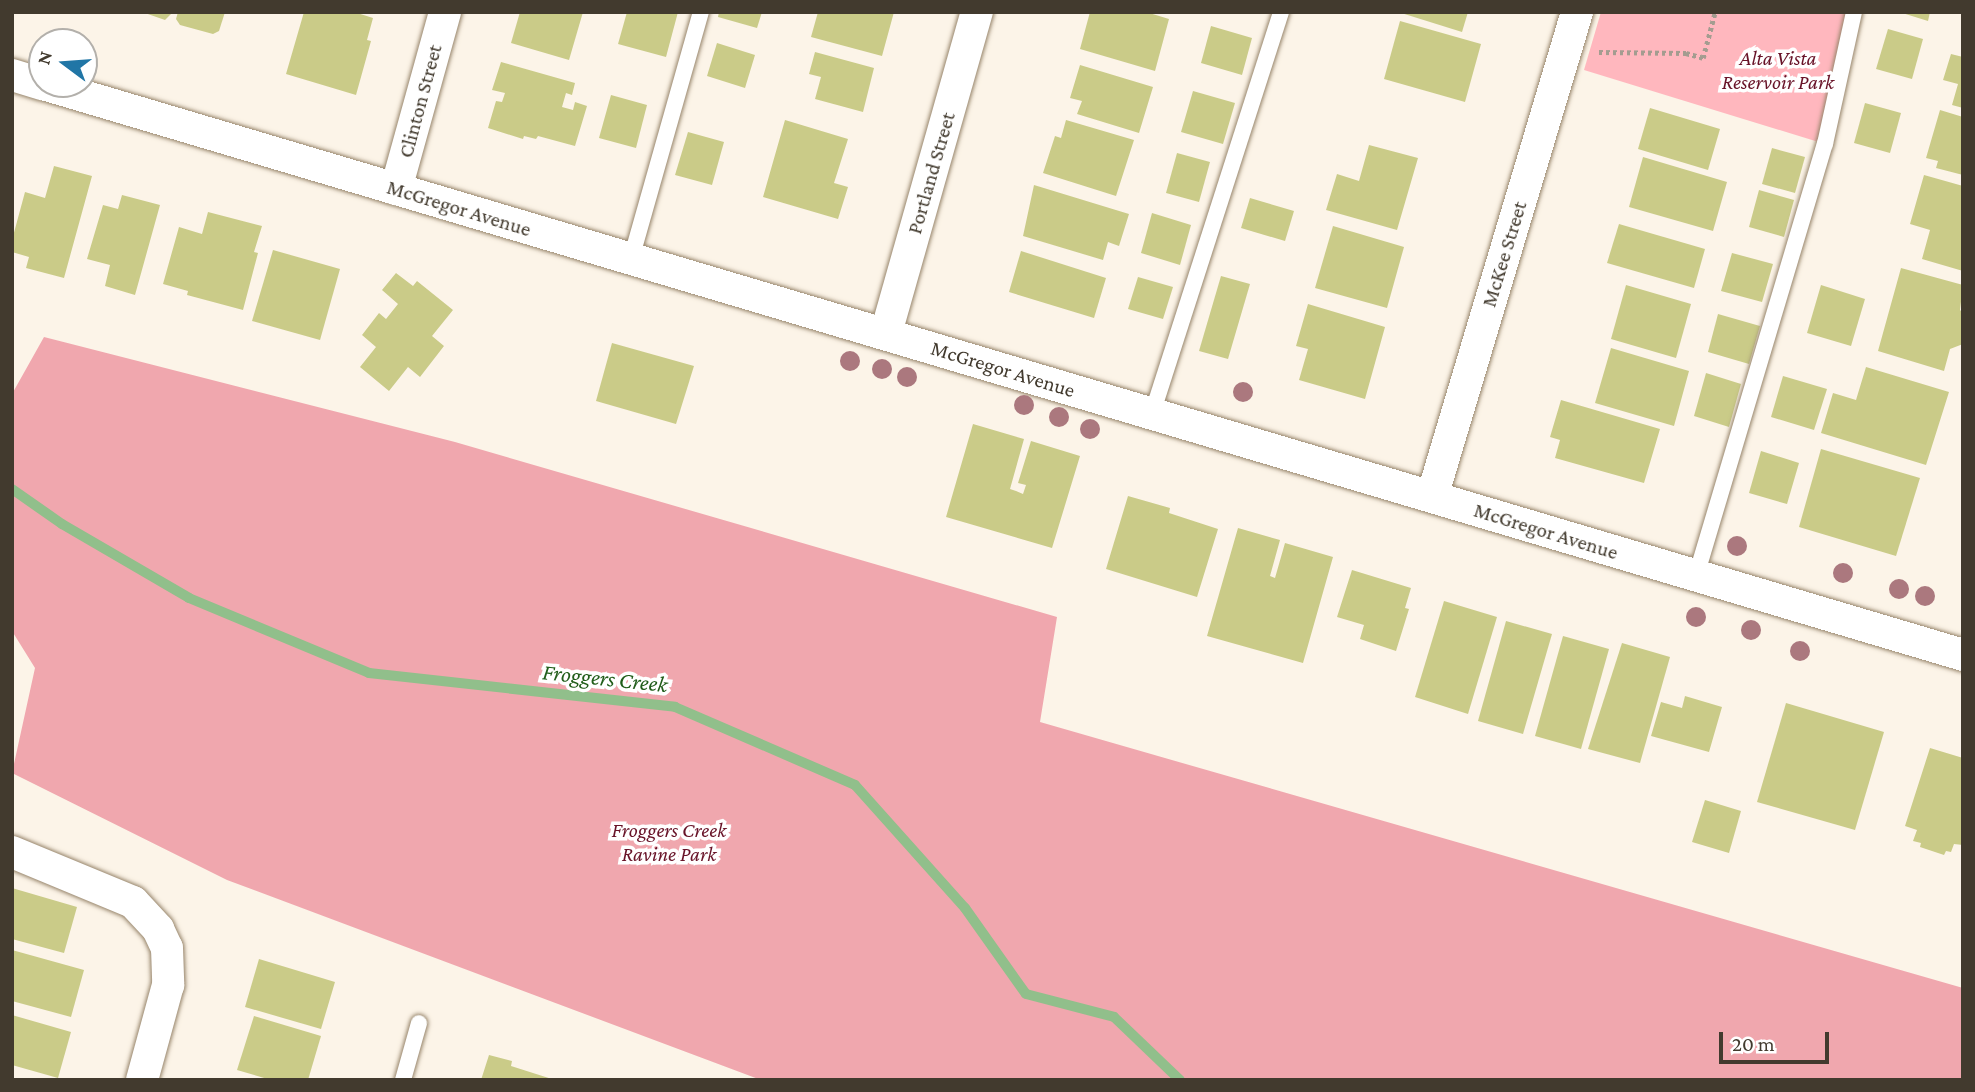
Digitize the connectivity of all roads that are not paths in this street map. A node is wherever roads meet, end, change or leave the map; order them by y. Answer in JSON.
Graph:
{"nodes":[{"id":1,"x":444,"y":12,"type":"edge"},
{"id":2,"x":701,"y":12,"type":"edge"},
{"id":3,"x":977,"y":12,"type":"edge"},
{"id":4,"x":1281,"y":12,"type":"edge"},
{"id":5,"x":1577,"y":12,"type":"edge"},
{"id":6,"x":1854,"y":12,"type":"edge"},
{"id":7,"x":90,"y":98,"type":"edge"},
{"id":8,"x":396,"y":189,"type":"junction"},
{"id":9,"x":631,"y":259,"type":"junction"},
{"id":10,"x":886,"y":333,"type":"junction"},
{"id":11,"x":1152,"y":414,"type":"junction"},
{"id":12,"x":1432,"y":497,"type":"junction"},
{"id":13,"x":1696,"y":576,"type":"junction"},
{"id":14,"x":1963,"y":655,"type":"edge"},
{"id":15,"x":12,"y":852,"type":"edge"},
{"id":16,"x":419,"y":1023,"type":"dead end"},
{"id":17,"x":142,"y":1080,"type":"edge"},
{"id":18,"x":403,"y":1080,"type":"edge"}],
"edges":[{"from":1,"to":8,"type":"street","name":"Clinton Street"},
{"from":2,"to":9,"type":"lane"},
{"from":3,"to":10,"type":"street","name":"Portland Street"},
{"from":4,"to":11,"type":"lane"},
{"from":5,"to":12,"type":"street","name":"McKee Street"},
{"from":6,"to":13,"type":"lane"},
{"from":7,"to":8,"type":"street","name":"McGregor Avenue"},
{"from":8,"to":9,"type":"street","name":"McGregor Avenue"},
{"from":9,"to":10,"type":"street","name":"McGregor Avenue"},
{"from":10,"to":11,"type":"street","name":"McGregor Avenue"},
{"from":11,"to":12,"type":"street","name":"McGregor Avenue"},
{"from":12,"to":13,"type":"street","name":"McGregor Avenue"},
{"from":13,"to":14,"type":"street","name":"McGregor Avenue"},
{"from":15,"to":17,"type":"street"},
{"from":16,"to":18,"type":"lane"}]}
